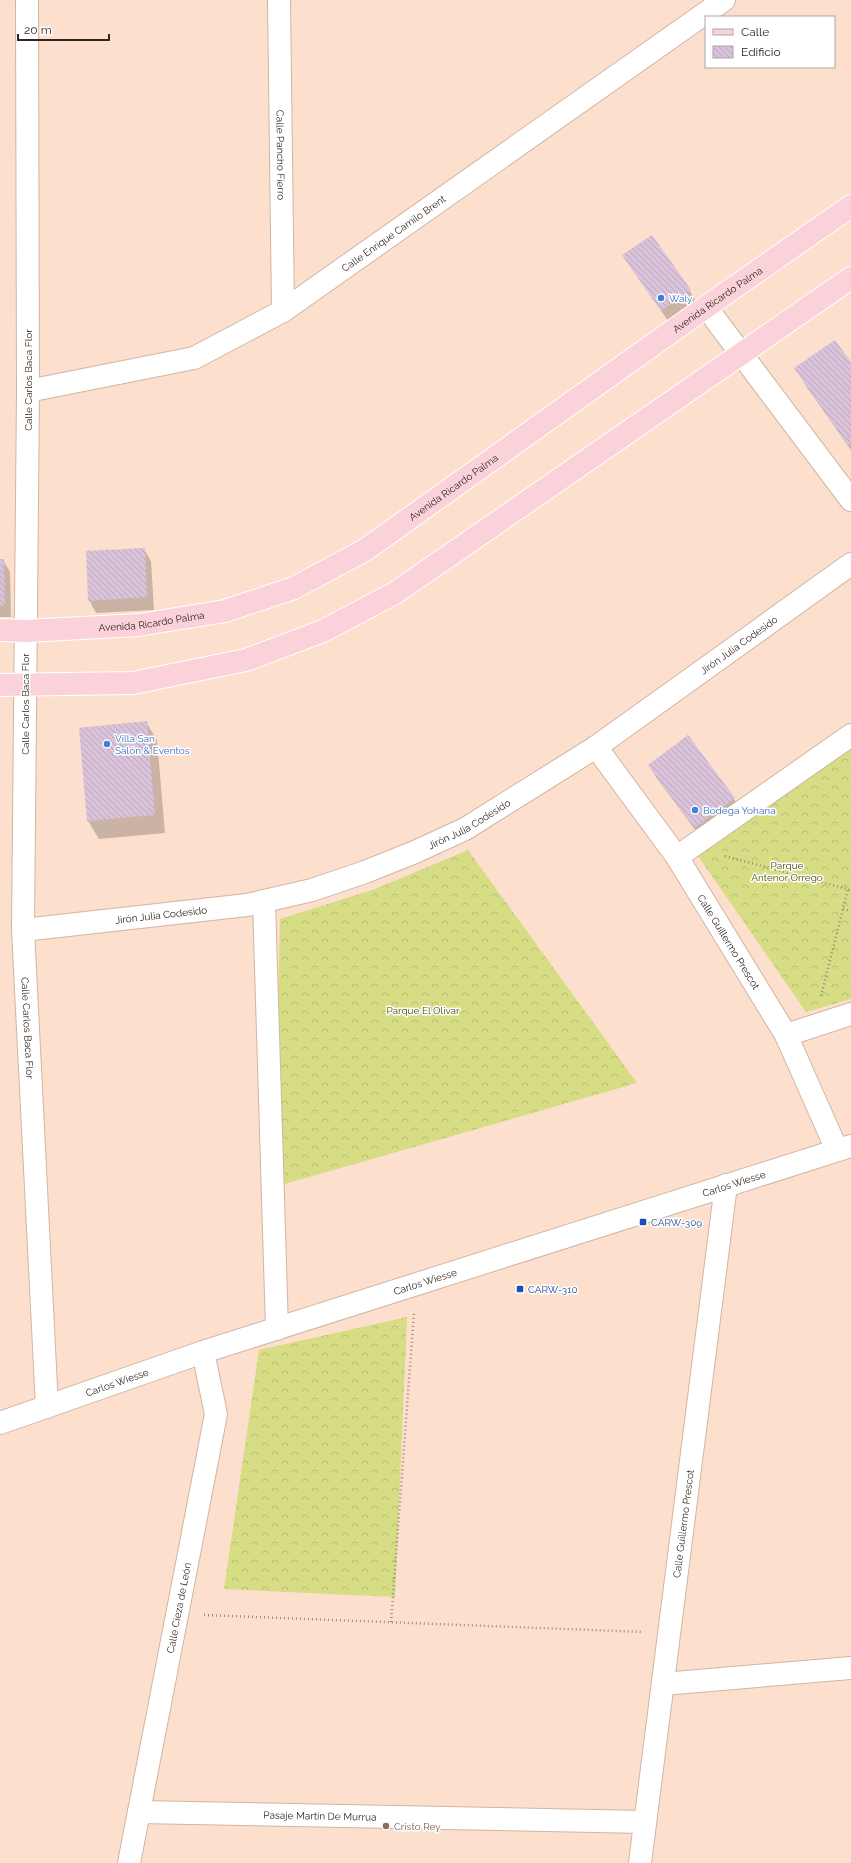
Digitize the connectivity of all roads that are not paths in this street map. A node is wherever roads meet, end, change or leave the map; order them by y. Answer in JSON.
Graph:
{"nodes":[{"id":1,"x":27,"y":0,"type":"edge"},
{"id":2,"x":279,"y":0,"type":"edge"},
{"id":3,"x":724,"y":0,"type":"edge"},
{"id":4,"x":851,"y":206,"type":"edge"},
{"id":5,"x":851,"y":278,"type":"edge"},
{"id":6,"x":706,"y":307,"type":"junction"},
{"id":7,"x":283,"y":311,"type":"junction"},
{"id":8,"x":741,"y":353,"type":"junction"},
{"id":9,"x":28,"y":391,"type":"junction"},
{"id":10,"x":851,"y":500,"type":"edge"},
{"id":11,"x":851,"y":564,"type":"edge"},
{"id":12,"x":0,"y":630,"type":"edge"},
{"id":13,"x":26,"y":631,"type":"junction"},
{"id":14,"x":0,"y":685,"type":"edge"},
{"id":15,"x":26,"y":685,"type":"junction"},
{"id":16,"x":851,"y":736,"type":"edge"},
{"id":17,"x":596,"y":747,"type":"junction"},
{"id":18,"x":685,"y":852,"type":"junction"},
{"id":19,"x":264,"y":902,"type":"junction"},
{"id":20,"x":23,"y":930,"type":"junction"},
{"id":21,"x":851,"y":1014,"type":"edge"},
{"id":22,"x":786,"y":1035,"type":"junction"},
{"id":23,"x":844,"y":1148,"type":"edge"},
{"id":24,"x":726,"y":1185,"type":"junction"},
{"id":25,"x":277,"y":1329,"type":"junction"},
{"id":26,"x":203,"y":1352,"type":"junction"},
{"id":27,"x":47,"y":1407,"type":"junction"},
{"id":28,"x":0,"y":1423,"type":"edge"},
{"id":29,"x":851,"y":1668,"type":"edge"},
{"id":30,"x":663,"y":1684,"type":"junction"},
{"id":31,"x":139,"y":1812,"type":"junction"},
{"id":32,"x":645,"y":1822,"type":"junction"},
{"id":33,"x":129,"y":1863,"type":"edge"},
{"id":34,"x":640,"y":1863,"type":"edge"}],
"edges":[{"from":1,"to":9,"type":"street","name":"Calle Carlos Baca Flor"},
{"from":2,"to":7,"type":"street","name":"Calle Pancho Fierro"},
{"from":3,"to":7,"type":"street","name":"Calle Enrique Camilo Brent"},
{"from":4,"to":6,"type":"main road","name":"Avenida Ricardo Palma"},
{"from":5,"to":8,"type":"main road"},
{"from":6,"to":8,"type":"street"},
{"from":6,"to":13,"type":"main road","name":"Avenida Ricardo Palma"},
{"from":7,"to":9,"type":"street","name":"Calle Enrique Camilo Brent"},
{"from":8,"to":10,"type":"street"},
{"from":8,"to":15,"type":"main road"},
{"from":9,"to":13,"type":"street","name":"Calle Carlos Baca Flor"},
{"from":11,"to":17,"type":"street","name":"Jirón Julia Codesido"},
{"from":12,"to":13,"type":"main road","name":"Avenida Ricardo Palma"},
{"from":13,"to":15,"type":"street","name":"Calle Carlos Baca Flor"},
{"from":14,"to":15,"type":"main road"},
{"from":15,"to":20,"type":"street","name":"Calle Carlos Baca Flor"},
{"from":16,"to":18,"type":"street"},
{"from":17,"to":18,"type":"street","name":"Calle Guillermo Prescot"},
{"from":17,"to":19,"type":"street","name":"Jirón Julia Codesido"},
{"from":18,"to":22,"type":"street","name":"Calle Guillermo Prescot"},
{"from":19,"to":20,"type":"street","name":"Jirón Julia Codesido"},
{"from":19,"to":25,"type":"street"},
{"from":20,"to":27,"type":"street","name":"Calle Carlos Baca Flor"},
{"from":21,"to":22,"type":"street"},
{"from":22,"to":23,"type":"street","name":"Calle Guillermo Prescot"},
{"from":23,"to":24,"type":"street","name":"Carlos Wiesse"},
{"from":24,"to":25,"type":"street","name":"Carlos Wiesse"},
{"from":24,"to":30,"type":"street","name":"Calle Guillermo Prescot"},
{"from":25,"to":26,"type":"street","name":"Carlos Wiesse"},
{"from":26,"to":27,"type":"street","name":"Carlos Wiesse"},
{"from":26,"to":31,"type":"street","name":"Calle Cieza de León"},
{"from":27,"to":28,"type":"street","name":"Carlos Wiesse"},
{"from":29,"to":30,"type":"street"},
{"from":30,"to":32,"type":"street","name":"Calle Guillermo Prescot"},
{"from":31,"to":32,"type":"street","name":"Pasaje Martin De Murrua"},
{"from":31,"to":33,"type":"street","name":"Calle Cieza de León"},
{"from":32,"to":34,"type":"street","name":"Calle Guillermo Prescot"}]}
